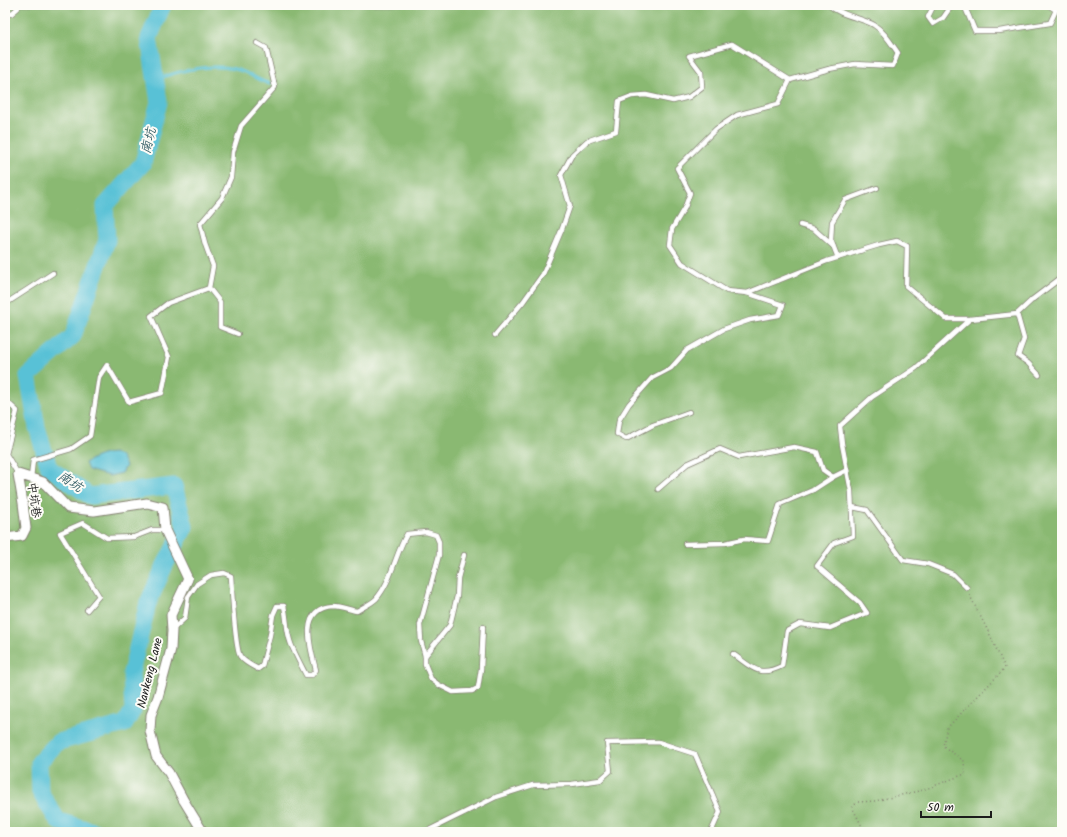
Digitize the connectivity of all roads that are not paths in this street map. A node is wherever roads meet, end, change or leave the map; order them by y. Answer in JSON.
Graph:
{"nodes":[{"id":1,"x":16,"y":5,"type":"edge"},
{"id":2,"x":829,"y":5,"type":"edge"},
{"id":3,"x":934,"y":5,"type":"edge"},
{"id":4,"x":952,"y":5,"type":"edge"},
{"id":5,"x":964,"y":5,"type":"edge"},
{"id":6,"x":1048,"y":5,"type":"edge"},
{"id":7,"x":5,"y":13,"type":"edge"},
{"id":8,"x":256,"y":43,"type":"dead end"},
{"id":9,"x":790,"y":80,"type":"junction"},
{"id":10,"x":877,"y":188,"type":"dead end"},
{"id":11,"x":800,"y":225,"type":"dead end"},
{"id":12,"x":834,"y":247,"type":"junction"},
{"id":13,"x":838,"y":258,"type":"junction"},
{"id":14,"x":53,"y":273,"type":"dead end"},
{"id":15,"x":1062,"y":277,"type":"edge"},
{"id":16,"x":209,"y":288,"type":"junction"},
{"id":17,"x":748,"y":293,"type":"junction"},
{"id":18,"x":5,"y":304,"type":"edge"},
{"id":19,"x":1017,"y":314,"type":"junction"},
{"id":20,"x":970,"y":319,"type":"junction"},
{"id":21,"x":238,"y":334,"type":"dead end"},
{"id":22,"x":495,"y":335,"type":"dead end"},
{"id":23,"x":5,"y":341,"type":"edge"},
{"id":24,"x":5,"y":348,"type":"edge"},
{"id":25,"x":1039,"y":375,"type":"dead end"},
{"id":26,"x":5,"y":400,"type":"edge"},
{"id":27,"x":689,"y":412,"type":"dead end"},
{"id":28,"x":847,"y":470,"type":"junction"},
{"id":29,"x":18,"y":474,"type":"junction"},
{"id":30,"x":833,"y":477,"type":"junction"},
{"id":31,"x":31,"y":478,"type":"junction"},
{"id":32,"x":658,"y":488,"type":"dead end"},
{"id":33,"x":852,"y":507,"type":"junction"},
{"id":34,"x":165,"y":530,"type":"junction"},
{"id":35,"x":5,"y":538,"type":"edge"},
{"id":36,"x":685,"y":544,"type":"dead end"},
{"id":37,"x":464,"y":555,"type":"dead end"},
{"id":38,"x":967,"y":588,"type":"road end"},
{"id":39,"x":87,"y":610,"type":"dead end"},
{"id":40,"x":483,"y":627,"type":"dead end"},
{"id":41,"x":172,"y":630,"type":"junction"},
{"id":42,"x":733,"y":654,"type":"dead end"},
{"id":43,"x":425,"y":656,"type":"junction"},
{"id":44,"x":203,"y":832,"type":"edge"},
{"id":45,"x":424,"y":832,"type":"edge"},
{"id":46,"x":711,"y":832,"type":"edge"}],
"edges":[{"from":1,"to":7,"type":"lane"},
{"from":2,"to":9,"type":"lane"},
{"from":3,"to":4,"type":"lane"},
{"from":5,"to":6,"type":"lane"},
{"from":8,"to":16,"type":"lane"},
{"from":9,"to":17,"type":"lane"},
{"from":9,"to":22,"type":"lane"},
{"from":10,"to":12,"type":"lane"},
{"from":11,"to":12,"type":"lane"},
{"from":12,"to":13,"type":"lane"},
{"from":13,"to":17,"type":"lane"},
{"from":13,"to":20,"type":"lane"},
{"from":14,"to":18,"type":"lane"},
{"from":15,"to":19,"type":"lane"},
{"from":16,"to":21,"type":"lane"},
{"from":16,"to":31,"type":"lane"},
{"from":17,"to":27,"type":"lane"},
{"from":19,"to":20,"type":"lane"},
{"from":19,"to":25,"type":"lane"},
{"from":20,"to":28,"type":"lane"},
{"from":23,"to":24,"type":"lane"},
{"from":26,"to":29,"type":"lane"},
{"from":28,"to":30,"type":"lane"},
{"from":28,"to":33,"type":"lane"},
{"from":29,"to":31,"type":"street","name":"Nankeng Lane"},
{"from":29,"to":35,"type":"street","name":"中坑巷"},
{"from":30,"to":32,"type":"lane"},
{"from":30,"to":36,"type":"lane"},
{"from":31,"to":34,"type":"street","name":"Nankeng Lane"},
{"from":33,"to":38,"type":"lane"},
{"from":33,"to":42,"type":"lane"},
{"from":34,"to":39,"type":"lane"},
{"from":34,"to":41,"type":"street","name":"Nankeng Lane"},
{"from":37,"to":43,"type":"lane"},
{"from":40,"to":43,"type":"lane"},
{"from":41,"to":43,"type":"lane"},
{"from":41,"to":44,"type":"street","name":"Nankeng Lane"},
{"from":45,"to":46,"type":"lane"}]}
